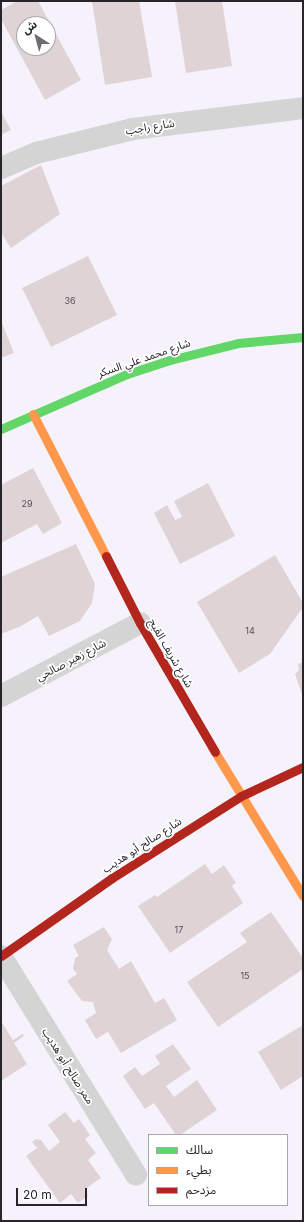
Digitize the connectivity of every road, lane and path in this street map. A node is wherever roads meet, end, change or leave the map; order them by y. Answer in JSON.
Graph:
{"nodes":[{"id":1,"x":303,"y":108,"type":"edge"},
{"id":2,"x":1,"y":168,"type":"edge"},
{"id":3,"x":303,"y":336,"type":"edge"},
{"id":4,"x":34,"y":414,"type":"junction"},
{"id":5,"x":1,"y":430,"type":"edge"},
{"id":6,"x":140,"y":623,"type":"junction"},
{"id":7,"x":1,"y":696,"type":"edge"},
{"id":8,"x":303,"y":767,"type":"edge"},
{"id":9,"x":241,"y":796,"type":"junction"},
{"id":10,"x":303,"y":896,"type":"edge"},
{"id":11,"x":1,"y":956,"type":"edge"},
{"id":12,"x":136,"y":1175,"type":"dead end"}],
"edges":[{"from":1,"to":2,"type":"street","name":"شارع راجب"},
{"from":3,"to":4,"type":"street","name":"شارع محمد علي السكر"},
{"from":4,"to":5,"type":"street","name":"شارع محمد علي السكر"},
{"from":4,"to":6,"type":"street","name":"شارع شريف القبج"},
{"from":6,"to":7,"type":"street","name":"شارع زهير صالحي"},
{"from":6,"to":9,"type":"street","name":"شارع شريف القبج"},
{"from":8,"to":9,"type":"street","name":"شارع صالح أبو هديب"},
{"from":9,"to":10,"type":"street","name":"شارع شريف القبج"},
{"from":9,"to":11,"type":"street","name":"شارع صالح أبو هديب"},
{"from":11,"to":12,"type":"street","name":"ممر صالح أبو هديب"}]}
